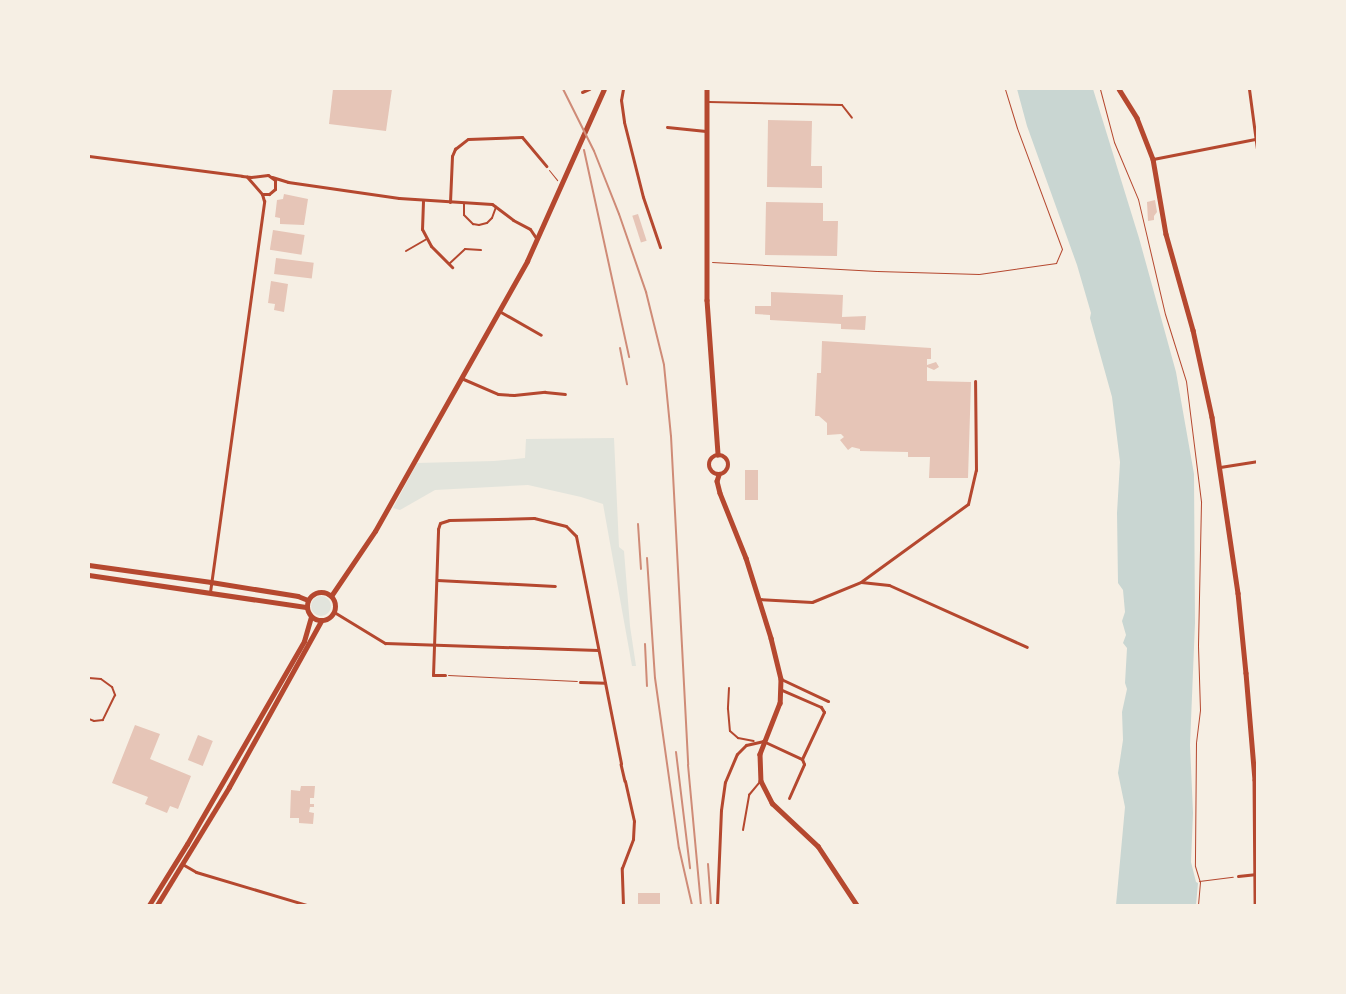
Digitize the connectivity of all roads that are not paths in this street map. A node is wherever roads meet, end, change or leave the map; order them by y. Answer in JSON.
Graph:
{"nodes":[{"id":1,"x":589,"y":89,"type":"edge"},
{"id":2,"x":604,"y":89,"type":"edge"},
{"id":3,"x":623,"y":89,"type":"edge"},
{"id":4,"x":706,"y":89,"type":"edge"},
{"id":5,"x":1119,"y":89,"type":"edge"},
{"id":6,"x":1249,"y":89,"type":"edge"},
{"id":7,"x":582,"y":92,"type":"dead end"},
{"id":8,"x":706,"y":102,"type":"junction"},
{"id":9,"x":852,"y":118,"type":"dead end"},
{"id":10,"x":667,"y":127,"type":"dead end"},
{"id":11,"x":706,"y":131,"type":"junction"},
{"id":12,"x":1255,"y":139,"type":"junction"},
{"id":13,"x":1257,"y":144,"type":"edge"},
{"id":14,"x":1257,"y":149,"type":"edge"},
{"id":15,"x":89,"y":156,"type":"edge"},
{"id":16,"x":1153,"y":158,"type":"junction"},
{"id":17,"x":546,"y":166,"type":"road end"},
{"id":18,"x":247,"y":177,"type":"junction"},
{"id":19,"x":260,"y":177,"type":"junction"},
{"id":20,"x":272,"y":177,"type":"junction"},
{"id":21,"x":288,"y":182,"type":"junction"},
{"id":22,"x":256,"y":185,"type":"junction"},
{"id":23,"x":274,"y":190,"type":"junction"},
{"id":24,"x":262,"y":194,"type":"junction"},
{"id":25,"x":267,"y":195,"type":"junction"},
{"id":26,"x":423,"y":201,"type":"junction"},
{"id":27,"x":264,"y":202,"type":"junction"},
{"id":28,"x":450,"y":202,"type":"junction"},
{"id":29,"x":464,"y":203,"type":"junction"},
{"id":30,"x":496,"y":206,"type":"junction"},
{"id":31,"x":543,"y":226,"type":"junction"},
{"id":32,"x":530,"y":229,"type":"junction"},
{"id":33,"x":427,"y":239,"type":"junction"},
{"id":34,"x":536,"y":241,"type":"junction"},
{"id":35,"x":660,"y":247,"type":"dead end"},
{"id":36,"x":406,"y":250,"type":"dead end"},
{"id":37,"x":481,"y":250,"type":"dead end"},
{"id":38,"x":450,"y":266,"type":"joint"},
{"id":39,"x":498,"y":311,"type":"junction"},
{"id":40,"x":541,"y":335,"type":"dead end"},
{"id":41,"x":460,"y":378,"type":"junction"},
{"id":42,"x":975,"y":381,"type":"dead end"},
{"id":43,"x":565,"y":394,"type":"dead end"},
{"id":44,"x":718,"y":455,"type":"junction"},
{"id":45,"x":1257,"y":461,"type":"edge"},
{"id":46,"x":1220,"y":468,"type":"junction"},
{"id":47,"x":719,"y":475,"type":"junction"},
{"id":48,"x":89,"y":565,"type":"edge"},
{"id":49,"x":89,"y":575,"type":"edge"},
{"id":50,"x":437,"y":580,"type":"junction"},
{"id":51,"x":211,"y":582,"type":"junction"},
{"id":52,"x":862,"y":582,"type":"junction"},
{"id":53,"x":555,"y":586,"type":"dead end"},
{"id":54,"x":210,"y":592,"type":"junction"},
{"id":55,"x":331,"y":596,"type":"junction"},
{"id":56,"x":759,"y":599,"type":"junction"},
{"id":57,"x":308,"y":600,"type":"junction"},
{"id":58,"x":306,"y":607,"type":"junction"},
{"id":59,"x":334,"y":612,"type":"junction"},
{"id":60,"x":311,"y":617,"type":"junction"},
{"id":61,"x":321,"y":621,"type":"junction"},
{"id":62,"x":434,"y":644,"type":"junction"},
{"id":63,"x":1027,"y":647,"type":"dead end"},
{"id":64,"x":598,"y":650,"type":"junction"},
{"id":65,"x":445,"y":675,"type":"road end"},
{"id":66,"x":89,"y":678,"type":"edge"},
{"id":67,"x":781,"y":679,"type":"junction"},
{"id":68,"x":580,"y":682,"type":"road end"},
{"id":69,"x":605,"y":683,"type":"junction"},
{"id":70,"x":730,"y":688,"type":"dead end"},
{"id":71,"x":782,"y":690,"type":"junction"},
{"id":72,"x":828,"y":701,"type":"dead end"},
{"id":73,"x":89,"y":719,"type":"edge"},
{"id":74,"x":763,"y":741,"type":"junction"},
{"id":75,"x":754,"y":742,"type":"junction"},
{"id":76,"x":802,"y":759,"type":"junction"},
{"id":77,"x":621,"y":764,"type":"joint"},
{"id":78,"x":625,"y":781,"type":"joint"},
{"id":79,"x":761,"y":781,"type":"junction"},
{"id":80,"x":789,"y":798,"type":"dead end"},
{"id":81,"x":743,"y":830,"type":"dead end"},
{"id":82,"x":177,"y":861,"type":"junction"},
{"id":83,"x":184,"y":865,"type":"junction"},
{"id":84,"x":1256,"y":874,"type":"edge"},
{"id":85,"x":1238,"y":876,"type":"road end"},
{"id":86,"x":149,"y":905,"type":"edge"},
{"id":87,"x":157,"y":905,"type":"edge"},
{"id":88,"x":307,"y":905,"type":"edge"},
{"id":89,"x":623,"y":905,"type":"edge"},
{"id":90,"x":717,"y":905,"type":"edge"},
{"id":91,"x":857,"y":905,"type":"edge"},
{"id":92,"x":1256,"y":905,"type":"edge"}],
"edges":[{"from":1,"to":7,"type":"street"},
{"from":2,"to":31,"type":"main road"},
{"from":3,"to":35,"type":"street"},
{"from":4,"to":8,"type":"street"},
{"from":5,"to":16,"type":"street"},
{"from":6,"to":12,"type":"street"},
{"from":8,"to":9,"type":"lane"},
{"from":8,"to":11,"type":"street"},
{"from":10,"to":11,"type":"street"},
{"from":11,"to":44,"type":"street"},
{"from":12,"to":13,"type":"street"},
{"from":12,"to":16,"type":"street"},
{"from":13,"to":14,"type":"street"},
{"from":15,"to":18,"type":"street"},
{"from":16,"to":46,"type":"street"},
{"from":17,"to":28,"type":"street"},
{"from":18,"to":19,"type":"street"},
{"from":18,"to":22,"type":"street"},
{"from":19,"to":20,"type":"street"},
{"from":19,"to":22,"type":"street"},
{"from":20,"to":21,"type":"street"},
{"from":20,"to":23,"type":"street"},
{"from":21,"to":23,"type":"street"},
{"from":21,"to":26,"type":"street"},
{"from":22,"to":24,"type":"street"},
{"from":23,"to":25,"type":"street"},
{"from":24,"to":25,"type":"street"},
{"from":24,"to":27,"type":"street"},
{"from":25,"to":27,"type":"street"},
{"from":26,"to":28,"type":"street"},
{"from":26,"to":33,"type":"street"},
{"from":27,"to":51,"type":"street"},
{"from":28,"to":29,"type":"street"},
{"from":29,"to":30,"type":"street"},
{"from":29,"to":30,"type":"lane"},
{"from":30,"to":32,"type":"street"},
{"from":31,"to":32,"type":"street"},
{"from":31,"to":34,"type":"main road"},
{"from":32,"to":34,"type":"street"},
{"from":33,"to":36,"type":"lane"},
{"from":33,"to":38,"type":"street"},
{"from":34,"to":39,"type":"main road"},
{"from":37,"to":38,"type":"lane"},
{"from":39,"to":40,"type":"street"},
{"from":39,"to":41,"type":"main road"},
{"from":41,"to":43,"type":"street"},
{"from":41,"to":55,"type":"main road"},
{"from":42,"to":52,"type":"street"},
{"from":44,"to":47,"type":"street"},
{"from":44,"to":47,"type":"street"},
{"from":45,"to":46,"type":"street"},
{"from":46,"to":84,"type":"street"},
{"from":47,"to":56,"type":"street"},
{"from":48,"to":51,"type":"street"},
{"from":49,"to":54,"type":"street"},
{"from":50,"to":53,"type":"street"},
{"from":50,"to":62,"type":"street"},
{"from":50,"to":64,"type":"street"},
{"from":51,"to":54,"type":"street"},
{"from":51,"to":57,"type":"street"},
{"from":52,"to":56,"type":"street"},
{"from":52,"to":63,"type":"street"},
{"from":54,"to":58,"type":"street"},
{"from":55,"to":57,"type":"main road"},
{"from":55,"to":59,"type":"main road"},
{"from":56,"to":67,"type":"street"},
{"from":57,"to":58,"type":"main road"},
{"from":58,"to":60,"type":"main road"},
{"from":59,"to":61,"type":"main road"},
{"from":59,"to":62,"type":"street"},
{"from":60,"to":61,"type":"main road"},
{"from":60,"to":82,"type":"main road"},
{"from":61,"to":83,"type":"main road"},
{"from":62,"to":64,"type":"street"},
{"from":62,"to":65,"type":"street"},
{"from":64,"to":69,"type":"street"},
{"from":66,"to":73,"type":"lane"},
{"from":67,"to":71,"type":"street"},
{"from":67,"to":72,"type":"street"},
{"from":68,"to":69,"type":"street"},
{"from":69,"to":77,"type":"street"},
{"from":70,"to":75,"type":"lane"},
{"from":71,"to":74,"type":"street"},
{"from":71,"to":76,"type":"street"},
{"from":74,"to":75,"type":"street"},
{"from":74,"to":76,"type":"street"},
{"from":74,"to":79,"type":"street"},
{"from":75,"to":90,"type":"street"},
{"from":76,"to":80,"type":"street"},
{"from":77,"to":78,"type":"street"},
{"from":78,"to":89,"type":"street"},
{"from":79,"to":81,"type":"lane"},
{"from":79,"to":91,"type":"street"},
{"from":82,"to":83,"type":"street"},
{"from":82,"to":86,"type":"main road"},
{"from":83,"to":87,"type":"main road"},
{"from":83,"to":88,"type":"street"},
{"from":84,"to":85,"type":"street"},
{"from":84,"to":92,"type":"street"}]}
